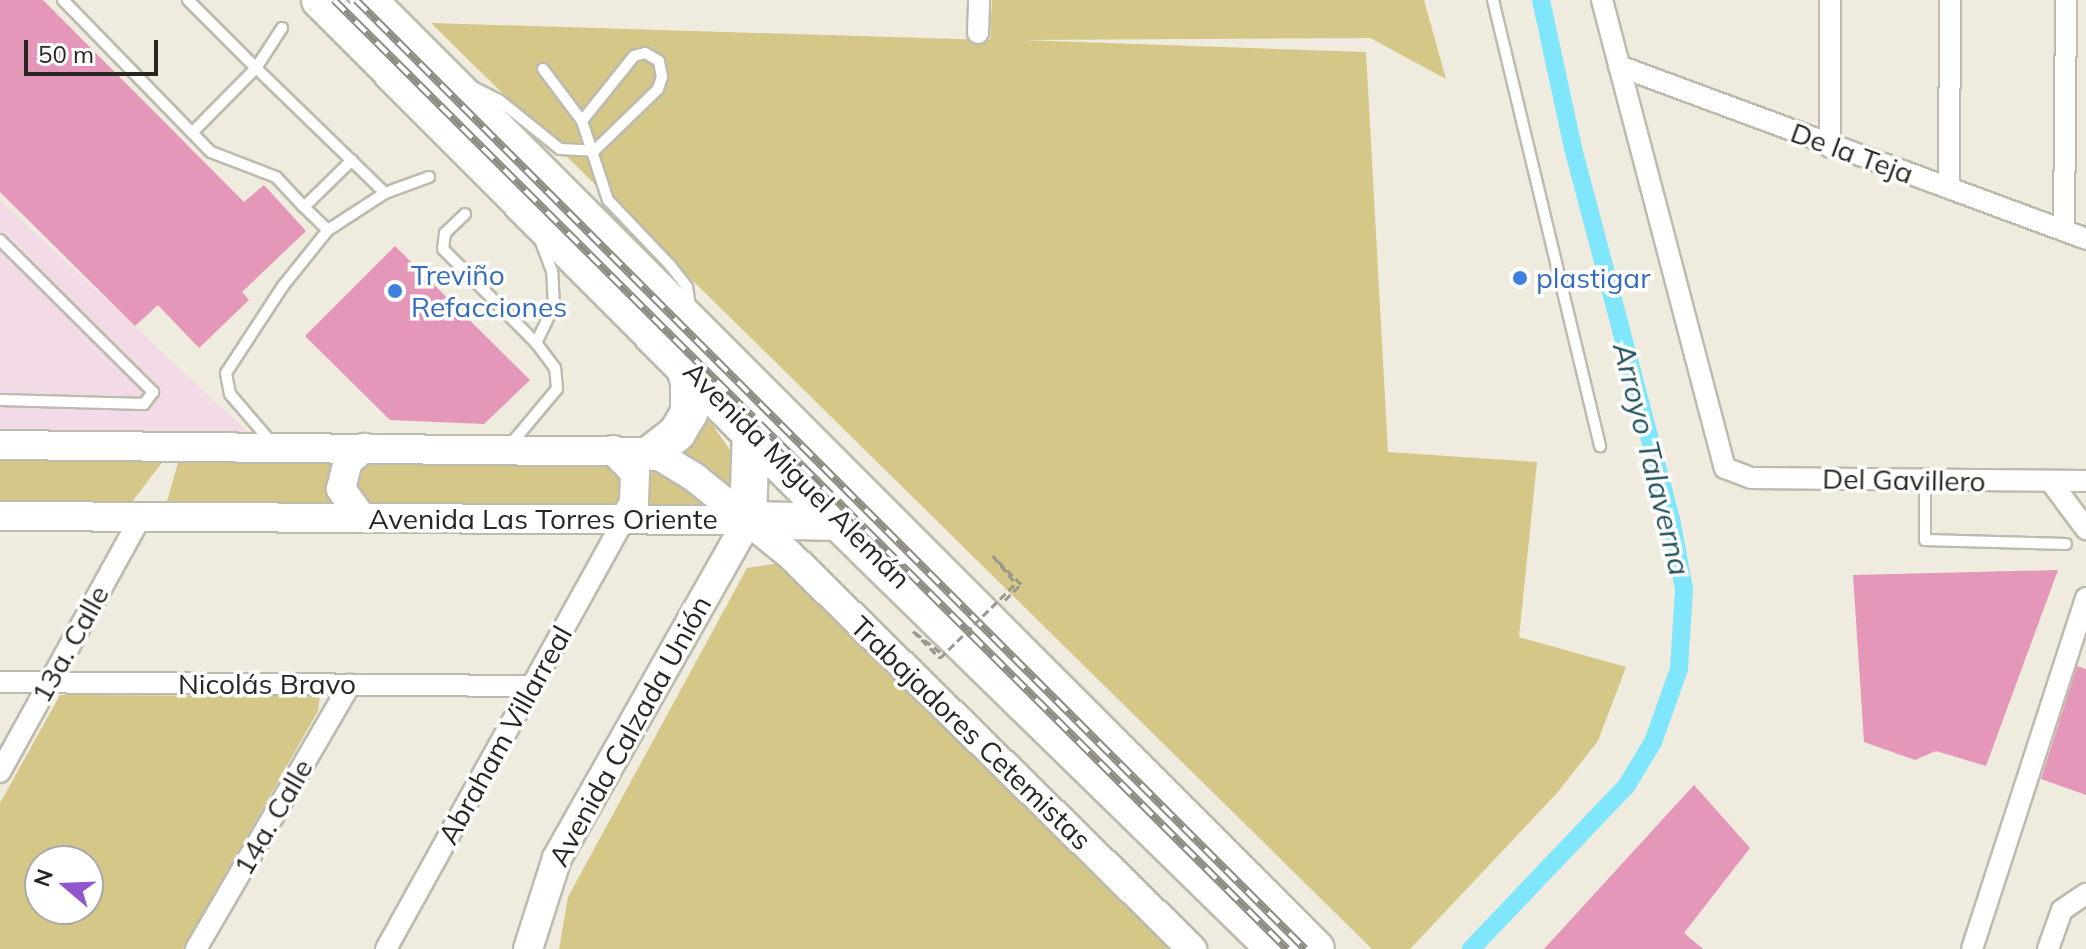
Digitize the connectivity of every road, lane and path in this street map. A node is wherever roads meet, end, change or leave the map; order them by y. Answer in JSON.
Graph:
{"nodes":[{"id":1,"x":63,"y":0,"type":"edge"},
{"id":2,"x":188,"y":0,"type":"edge"},
{"id":3,"x":320,"y":0,"type":"edge"},
{"id":4,"x":368,"y":0,"type":"edge"},
{"id":5,"x":979,"y":0,"type":"edge"},
{"id":6,"x":1493,"y":0,"type":"edge"},
{"id":7,"x":1602,"y":0,"type":"edge"},
{"id":8,"x":1830,"y":0,"type":"edge"},
{"id":9,"x":1950,"y":0,"type":"edge"},
{"id":10,"x":2066,"y":0,"type":"edge"},
{"id":11,"x":282,"y":28,"type":"dead end"},
{"id":12,"x":978,"y":33,"type":"dead end"},
{"id":13,"x":1619,"y":66,"type":"junction"},
{"id":14,"x":256,"y":68,"type":"junction"},
{"id":15,"x":543,"y":69,"type":"dead end"},
{"id":16,"x":451,"y":84,"type":"junction"},
{"id":17,"x":582,"y":121,"type":"junction"},
{"id":18,"x":192,"y":133,"type":"junction"},
{"id":19,"x":1830,"y":147,"type":"junction"},
{"id":20,"x":594,"y":151,"type":"junction"},
{"id":21,"x":352,"y":160,"type":"junction"},
{"id":22,"x":429,"y":177,"type":"dead end"},
{"id":23,"x":1949,"y":187,"type":"junction"},
{"id":24,"x":385,"y":193,"type":"junction"},
{"id":25,"x":304,"y":207,"type":"junction"},
{"id":26,"x":465,"y":214,"type":"dead end"},
{"id":27,"x":328,"y":230,"type":"junction"},
{"id":28,"x":2064,"y":230,"type":"junction"},
{"id":29,"x":541,"y":235,"type":"junction"},
{"id":30,"x":2086,"y":239,"type":"edge"},
{"id":31,"x":0,"y":240,"type":"edge"},
{"id":32,"x":687,"y":342,"type":"junction"},
{"id":33,"x":536,"y":343,"type":"junction"},
{"id":34,"x":0,"y":400,"type":"edge"},
{"id":35,"x":751,"y":430,"type":"junction"},
{"id":36,"x":0,"y":445,"type":"edge"},
{"id":37,"x":1600,"y":446,"type":"dead end"},
{"id":38,"x":276,"y":447,"type":"junction"},
{"id":39,"x":364,"y":448,"type":"junction"},
{"id":40,"x":508,"y":448,"type":"junction"},
{"id":41,"x":613,"y":450,"type":"junction"},
{"id":42,"x":653,"y":452,"type":"junction"},
{"id":43,"x":1925,"y":481,"type":"junction"},
{"id":44,"x":2086,"y":481,"type":"edge"},
{"id":45,"x":2051,"y":482,"type":"junction"},
{"id":46,"x":0,"y":516,"type":"edge"},
{"id":47,"x":141,"y":517,"type":"junction"},
{"id":48,"x":362,"y":518,"type":"junction"},
{"id":49,"x":624,"y":520,"type":"junction"},
{"id":50,"x":748,"y":520,"type":"junction"},
{"id":51,"x":838,"y":522,"type":"junction"},
{"id":52,"x":2086,"y":529,"type":"edge"},
{"id":53,"x":2066,"y":544,"type":"dead end"},
{"id":54,"x":1021,"y":584,"type":"dead end"},
{"id":55,"x":2086,"y":598,"type":"edge"},
{"id":56,"x":940,"y":652,"type":"dead end"},
{"id":57,"x":0,"y":682,"type":"edge"},
{"id":58,"x":50,"y":682,"type":"junction"},
{"id":59,"x":350,"y":684,"type":"junction"},
{"id":60,"x":533,"y":686,"type":"junction"},
{"id":61,"x":0,"y":772,"type":"edge"},
{"id":62,"x":2077,"y":898,"type":"edge"},
{"id":63,"x":196,"y":949,"type":"edge"},
{"id":64,"x":386,"y":949,"type":"edge"},
{"id":65,"x":528,"y":949,"type":"edge"},
{"id":66,"x":1192,"y":949,"type":"edge"},
{"id":67,"x":1275,"y":949,"type":"edge"},
{"id":68,"x":1316,"y":949,"type":"edge"},
{"id":69,"x":1972,"y":949,"type":"edge"},
{"id":70,"x":2048,"y":949,"type":"edge"}],
"edges":[{"from":1,"to":18,"type":"lane"},
{"from":2,"to":14,"type":"lane"},
{"from":3,"to":29,"type":"highway","name":"Avenida Miguel Alemán"},
{"from":4,"to":16,"type":"highway","name":"Avenida Miguel Alemán"},
{"from":5,"to":12,"type":"street"},
{"from":6,"to":37,"type":"lane"},
{"from":7,"to":13,"type":"street"},
{"from":8,"to":19,"type":"street"},
{"from":9,"to":23,"type":"street"},
{"from":10,"to":28,"type":"street"},
{"from":11,"to":14,"type":"lane"},
{"from":13,"to":19,"type":"street","name":"De la Teja"},
{"from":13,"to":43,"type":"street","name":"Del Gavillero"},
{"from":14,"to":18,"type":"lane"},
{"from":14,"to":21,"type":"lane"},
{"from":15,"to":17,"type":"lane"},
{"from":16,"to":20,"type":"lane"},
{"from":16,"to":32,"type":"highway","name":"Avenida Miguel Alemán"},
{"from":17,"to":20,"type":"lane"},
{"from":17,"to":20,"type":"lane"},
{"from":18,"to":25,"type":"lane"},
{"from":19,"to":23,"type":"street","name":"De la Teja"},
{"from":20,"to":32,"type":"lane"},
{"from":21,"to":24,"type":"lane"},
{"from":21,"to":25,"type":"lane"},
{"from":22,"to":24,"type":"lane"},
{"from":23,"to":28,"type":"street","name":"De la Teja"},
{"from":24,"to":27,"type":"lane"},
{"from":25,"to":27,"type":"lane"},
{"from":26,"to":33,"type":"lane"},
{"from":27,"to":38,"type":"lane"},
{"from":28,"to":30,"type":"street","name":"De la Teja"},
{"from":29,"to":32,"type":"highway","name":"Avenida Miguel Alemán"},
{"from":29,"to":33,"type":"lane"},
{"from":31,"to":34,"type":"lane"},
{"from":32,"to":35,"type":"highway","name":"Avenida Miguel Alemán"},
{"from":32,"to":42,"type":"highway"},
{"from":32,"to":68,"type":"highway","name":"Avenida Miguel Alemán"},
{"from":33,"to":40,"type":"lane"},
{"from":35,"to":50,"type":"highway"},
{"from":35,"to":51,"type":"highway","name":"Avenida Miguel Alemán"},
{"from":36,"to":38,"type":"street"},
{"from":38,"to":39,"type":"street"},
{"from":39,"to":40,"type":"street"},
{"from":39,"to":48,"type":"street"},
{"from":40,"to":41,"type":"street"},
{"from":41,"to":42,"type":"street"},
{"from":41,"to":49,"type":"street"},
{"from":42,"to":50,"type":"street","name":"Avenida Las Torres Oriente"},
{"from":43,"to":45,"type":"street","name":"Del Gavillero"},
{"from":43,"to":53,"type":"lane"},
{"from":44,"to":45,"type":"street","name":"Del Gavillero"},
{"from":45,"to":52,"type":"street"},
{"from":46,"to":47,"type":"street","name":"Avenida Las Torres Oriente"},
{"from":47,"to":48,"type":"street","name":"Avenida Las Torres Oriente"},
{"from":47,"to":58,"type":"street","name":"13a. Calle"},
{"from":48,"to":49,"type":"street","name":"Avenida Las Torres Oriente"},
{"from":49,"to":50,"type":"street","name":"Avenida Las Torres Oriente"},
{"from":49,"to":60,"type":"street","name":"Abraham Villarreal"},
{"from":50,"to":51,"type":"highway"},
{"from":50,"to":65,"type":"street","name":"Avenida Calzada Unión"},
{"from":50,"to":66,"type":"street","name":"Trabajadores Cetemistas"},
{"from":51,"to":67,"type":"highway","name":"Avenida Miguel Alemán"},
{"from":54,"to":56,"type":"path","bridge":true},
{"from":55,"to":69,"type":"street"},
{"from":57,"to":58,"type":"street","name":"Nicolás Bravo"},
{"from":58,"to":59,"type":"street","name":"Nicolás Bravo"},
{"from":58,"to":61,"type":"street","name":"13a. Calle"},
{"from":59,"to":60,"type":"street","name":"Nicolás Bravo"},
{"from":59,"to":63,"type":"street","name":"14a. Calle"},
{"from":60,"to":64,"type":"street","name":"Abraham Villarreal"},
{"from":62,"to":70,"type":"street"}]}
